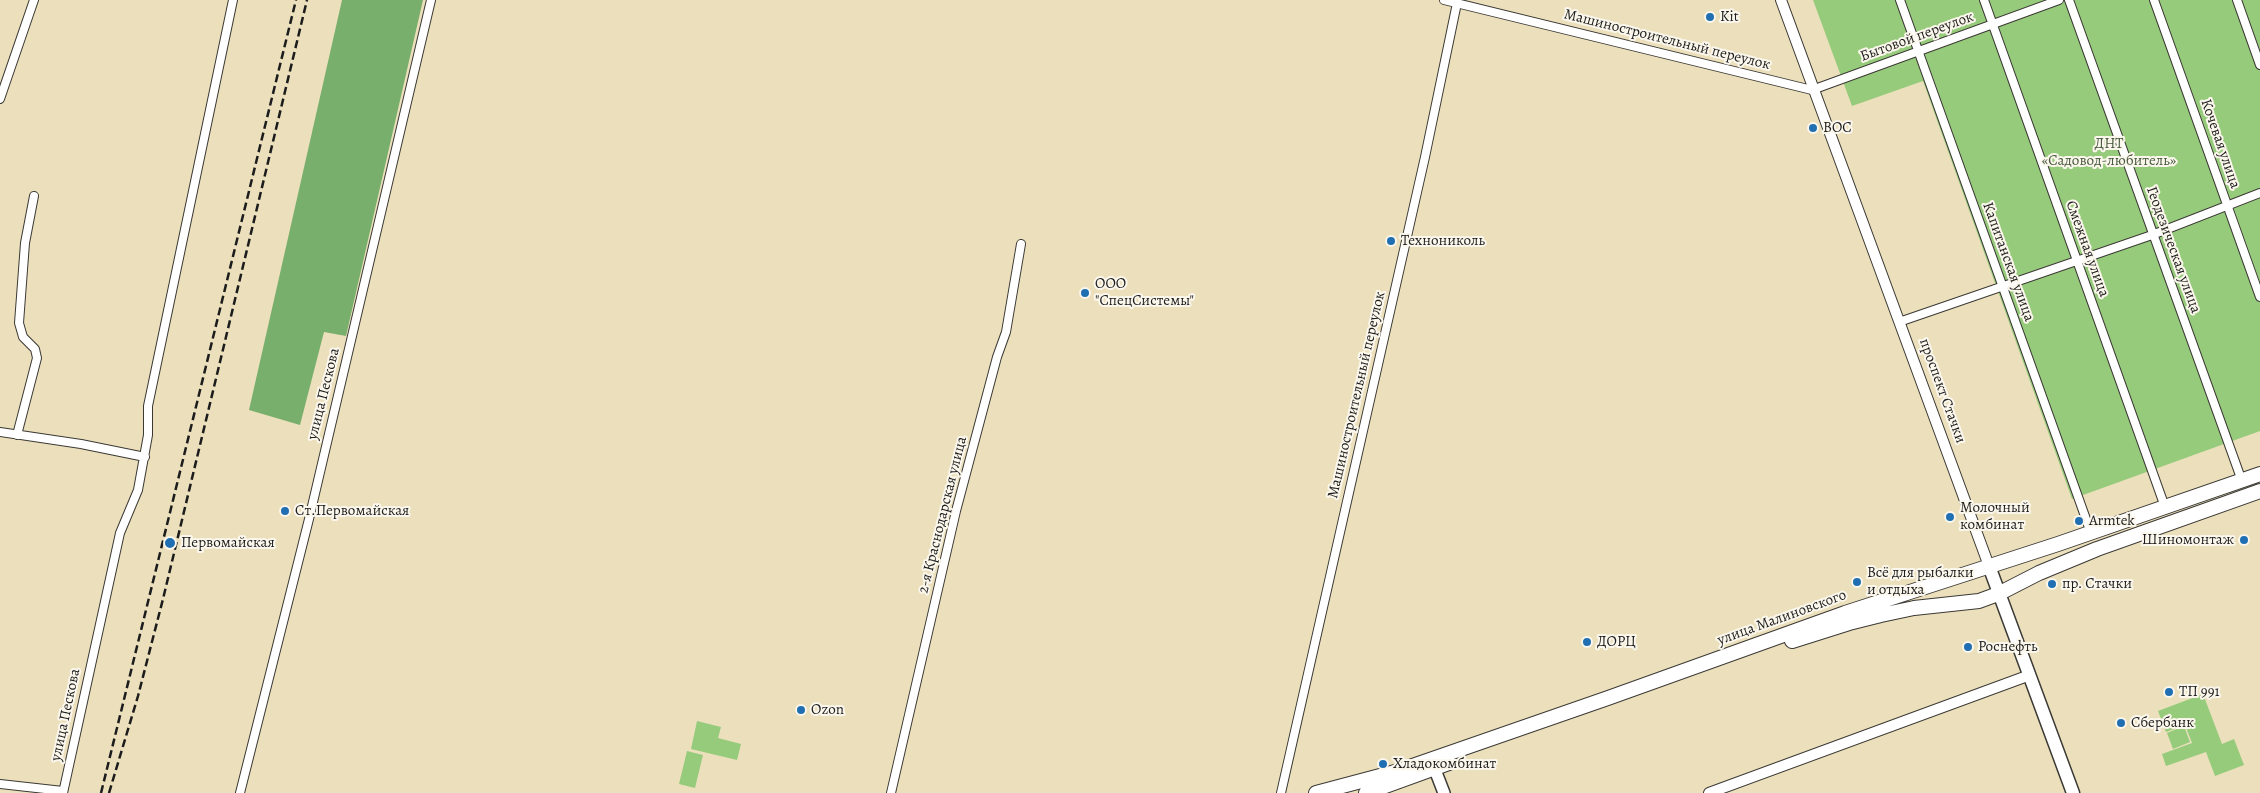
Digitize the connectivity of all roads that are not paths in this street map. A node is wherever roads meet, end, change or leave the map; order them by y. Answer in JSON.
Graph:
{"nodes":[{"id":1,"x":34,"y":0,"type":"edge"},
{"id":2,"x":233,"y":0,"type":"edge"},
{"id":3,"x":432,"y":0,"type":"edge"},
{"id":4,"x":1444,"y":0,"type":"edge"},
{"id":5,"x":1781,"y":0,"type":"edge"},
{"id":6,"x":1900,"y":0,"type":"edge"},
{"id":7,"x":1984,"y":0,"type":"edge"},
{"id":8,"x":2059,"y":0,"type":"edge"},
{"id":9,"x":2069,"y":0,"type":"edge"},
{"id":10,"x":2154,"y":0,"type":"edge"},
{"id":11,"x":2237,"y":0,"type":"edge"},
{"id":12,"x":1457,"y":3,"type":"junction"},
{"id":13,"x":1992,"y":23,"type":"junction"},
{"id":14,"x":1918,"y":51,"type":"junction"},
{"id":15,"x":2260,"y":65,"type":"edge"},
{"id":16,"x":1812,"y":90,"type":"junction"},
{"id":17,"x":0,"y":99,"type":"edge"},
{"id":18,"x":2260,"y":194,"type":"edge"},
{"id":19,"x":34,"y":196,"type":"dead end"},
{"id":20,"x":2227,"y":205,"type":"junction"},
{"id":21,"x":2152,"y":234,"type":"junction"},
{"id":22,"x":1021,"y":244,"type":"dead end"},
{"id":23,"x":2077,"y":261,"type":"junction"},
{"id":24,"x":2003,"y":288,"type":"junction"},
{"id":25,"x":2260,"y":298,"type":"edge"},
{"id":26,"x":1899,"y":322,"type":"junction"},
{"id":27,"x":0,"y":432,"type":"edge"},
{"id":28,"x":17,"y":435,"type":"junction"},
{"id":29,"x":145,"y":457,"type":"junction"},
{"id":30,"x":2260,"y":474,"type":"edge"},
{"id":31,"x":2242,"y":481,"type":"junction"},
{"id":32,"x":2260,"y":491,"type":"edge"},
{"id":33,"x":2165,"y":507,"type":"junction"},
{"id":34,"x":2091,"y":533,"type":"junction"},
{"id":35,"x":1989,"y":566,"type":"junction"},
{"id":36,"x":1998,"y":594,"type":"junction"},
{"id":37,"x":2030,"y":675,"type":"junction"},
{"id":38,"x":1433,"y":764,"type":"junction"},
{"id":39,"x":0,"y":784,"type":"edge"},
{"id":40,"x":63,"y":792,"type":"edge"},
{"id":41,"x":240,"y":793,"type":"edge"},
{"id":42,"x":891,"y":793,"type":"edge"},
{"id":43,"x":1281,"y":793,"type":"edge"},
{"id":44,"x":1316,"y":793,"type":"edge"},
{"id":45,"x":1366,"y":793,"type":"edge"},
{"id":46,"x":1444,"y":793,"type":"edge"},
{"id":47,"x":1709,"y":793,"type":"edge"},
{"id":48,"x":2073,"y":793,"type":"edge"}],
"edges":[{"from":1,"to":17,"type":"street"},
{"from":2,"to":29,"type":"street","name":"улица Пескова"},
{"from":3,"to":41,"type":"street","name":"улица Пескова"},
{"from":4,"to":12,"type":"street","name":"Машиностроительный переулок"},
{"from":5,"to":16,"type":"street","name":"проспект Стачки"},
{"from":6,"to":14,"type":"street","name":"Капитанская улица"},
{"from":7,"to":13,"type":"street","name":"Смежная улица"},
{"from":8,"to":13,"type":"street","name":"Бытовой переулок"},
{"from":9,"to":21,"type":"street","name":"Геодезическая улица"},
{"from":10,"to":20,"type":"street","name":"Кочевая улица"},
{"from":11,"to":15,"type":"street"},
{"from":12,"to":16,"type":"street","name":"Машиностроительный переулок"},
{"from":12,"to":43,"type":"street","name":"Машиностроительный переулок"},
{"from":13,"to":14,"type":"street","name":"Бытовой переулок"},
{"from":13,"to":23,"type":"street","name":"Смежная улица"},
{"from":14,"to":16,"type":"street","name":"Бытовой переулок"},
{"from":14,"to":24,"type":"street","name":"Капитанская улица"},
{"from":16,"to":26,"type":"street","name":"проспект Стачки"},
{"from":18,"to":20,"type":"street"},
{"from":19,"to":28,"type":"street"},
{"from":20,"to":21,"type":"street"},
{"from":20,"to":25,"type":"street","name":"Кочевая улица"},
{"from":21,"to":23,"type":"street"},
{"from":21,"to":31,"type":"street","name":"Геодезическая улица"},
{"from":22,"to":42,"type":"street","name":"2-я Краснодарская улица"},
{"from":23,"to":24,"type":"street"},
{"from":23,"to":33,"type":"street","name":"Смежная улица"},
{"from":24,"to":26,"type":"street"},
{"from":24,"to":34,"type":"street","name":"Капитанская улица"},
{"from":26,"to":35,"type":"street","name":"проспект Стачки"},
{"from":27,"to":28,"type":"street"},
{"from":28,"to":29,"type":"street"},
{"from":29,"to":40,"type":"street","name":"улица Пескова"},
{"from":30,"to":31,"type":"highway","name":"улица Малиновского"},
{"from":31,"to":33,"type":"highway","name":"улица Малиновского"},
{"from":32,"to":36,"type":"highway","name":"улица Малиновского"},
{"from":33,"to":34,"type":"highway","name":"улица Малиновского"},
{"from":34,"to":35,"type":"highway","name":"улица Малиновского"},
{"from":35,"to":36,"type":"main road","name":"проспект Стачки"},
{"from":35,"to":38,"type":"highway","name":"улица Малиновского"},
{"from":36,"to":37,"type":"main road","name":"проспект Стачки"},
{"from":36,"to":38,"type":"highway","name":"улица Малиновского"},
{"from":37,"to":47,"type":"street"},
{"from":37,"to":48,"type":"main road","name":"проспект Стачки"},
{"from":38,"to":44,"type":"highway","name":"улица Малиновского"},
{"from":38,"to":45,"type":"highway","name":"улица Малиновского"},
{"from":38,"to":46,"type":"main road"},
{"from":39,"to":40,"type":"street"}]}
